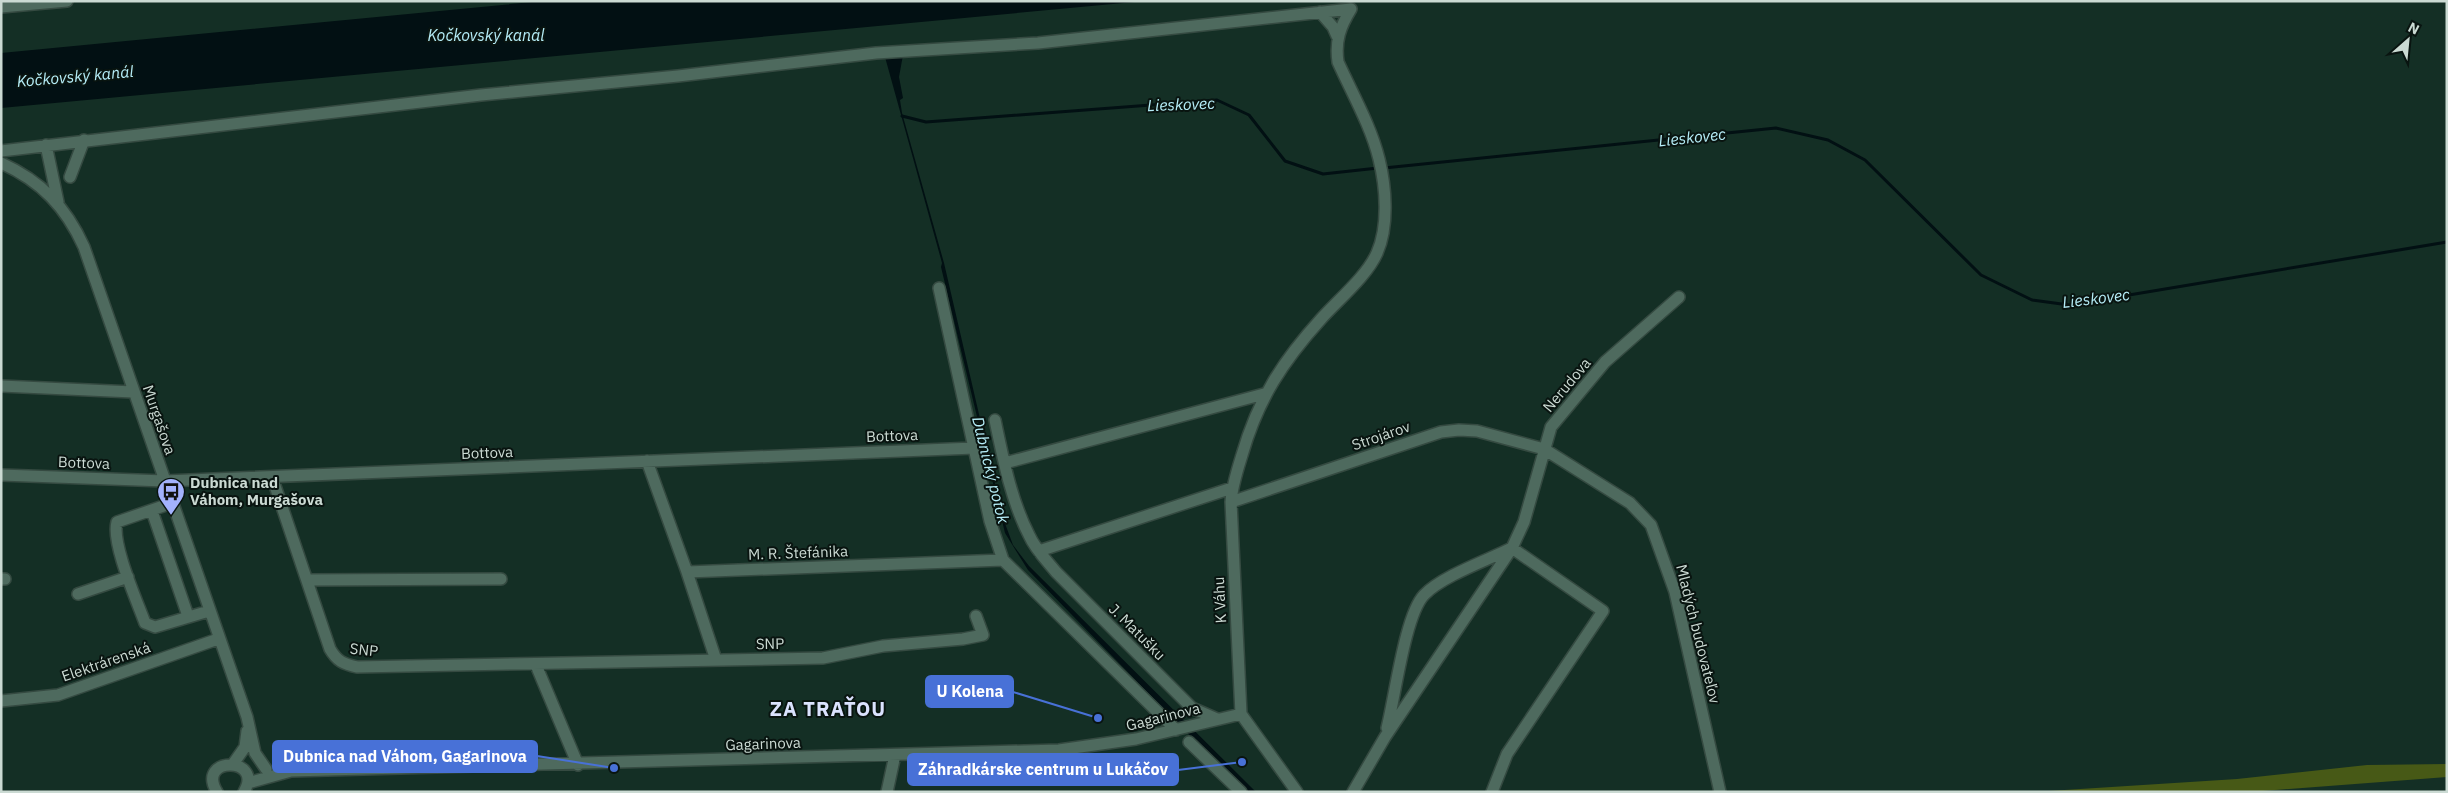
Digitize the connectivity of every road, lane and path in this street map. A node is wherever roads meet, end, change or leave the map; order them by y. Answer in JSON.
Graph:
{"nodes":[{"id":1,"x":67,"y":1,"type":"edge"},
{"id":2,"x":1,"y":7,"type":"edge"},
{"id":3,"x":1320,"y":12,"type":"junction"},
{"id":4,"x":1337,"y":36,"type":"junction"},
{"id":5,"x":84,"y":140,"type":"junction"},
{"id":6,"x":46,"y":145,"type":"junction"},
{"id":7,"x":1,"y":151,"type":"edge"},
{"id":8,"x":1,"y":163,"type":"edge"},
{"id":9,"x":70,"y":178,"type":"dead end"},
{"id":10,"x":58,"y":203,"type":"junction"},
{"id":11,"x":938,"y":288,"type":"dead end"},
{"id":12,"x":1679,"y":298,"type":"dead end"},
{"id":13,"x":1,"y":386,"type":"edge"},
{"id":14,"x":133,"y":392,"type":"junction"},
{"id":15,"x":1264,"y":394,"type":"junction"},
{"id":16,"x":995,"y":420,"type":"dead end"},
{"id":17,"x":974,"y":448,"type":"junction"},
{"id":18,"x":1544,"y":449,"type":"junction"},
{"id":19,"x":648,"y":461,"type":"junction"},
{"id":20,"x":1005,"y":463,"type":"junction"},
{"id":21,"x":1,"y":475,"type":"edge"},
{"id":22,"x":272,"y":477,"type":"junction"},
{"id":23,"x":165,"y":481,"type":"junction"},
{"id":24,"x":1232,"y":488,"type":"junction"},
{"id":25,"x":1231,"y":502,"type":"junction"},
{"id":26,"x":172,"y":503,"type":"junction"},
{"id":27,"x":152,"y":511,"type":"junction"},
{"id":28,"x":1512,"y":548,"type":"junction"},
{"id":29,"x":1040,"y":551,"type":"junction"},
{"id":30,"x":1003,"y":560,"type":"junction"},
{"id":31,"x":687,"y":572,"type":"junction"},
{"id":32,"x":128,"y":577,"type":"junction"},
{"id":33,"x":501,"y":579,"type":"dead end"},
{"id":34,"x":307,"y":580,"type":"junction"},
{"id":35,"x":78,"y":594,"type":"dead end"},
{"id":36,"x":209,"y":611,"type":"junction"},
{"id":37,"x":188,"y":616,"type":"junction"},
{"id":38,"x":976,"y":616,"type":"dead end"},
{"id":39,"x":218,"y":639,"type":"junction"},
{"id":40,"x":716,"y":660,"type":"junction"},
{"id":41,"x":536,"y":665,"type":"junction"},
{"id":42,"x":1,"y":701,"type":"edge"},
{"id":43,"x":1241,"y":714,"type":"junction"},
{"id":44,"x":247,"y":717,"type":"junction"},
{"id":45,"x":1219,"y":722,"type":"junction"},
{"id":46,"x":1177,"y":730,"type":"junction"},
{"id":47,"x":1385,"y":737,"type":"junction"},
{"id":48,"x":1189,"y":742,"type":"dead end"},
{"id":49,"x":254,"y":753,"type":"junction"},
{"id":50,"x":895,"y":755,"type":"junction"},
{"id":51,"x":233,"y":764,"type":"junction"},
{"id":52,"x":578,"y":765,"type":"junction"},
{"id":53,"x":266,"y":769,"type":"junction"},
{"id":54,"x":283,"y":772,"type":"junction"},
{"id":55,"x":245,"y":779,"type":"edge"},
{"id":56,"x":217,"y":792,"type":"edge"},
{"id":57,"x":887,"y":792,"type":"edge"},
{"id":58,"x":1241,"y":792,"type":"edge"},
{"id":59,"x":1297,"y":792,"type":"edge"},
{"id":60,"x":1353,"y":792,"type":"edge"},
{"id":61,"x":1492,"y":792,"type":"edge"},
{"id":62,"x":1720,"y":792,"type":"edge"}],
"edges":[{"from":1,"to":2,"type":"street"},
{"from":3,"to":4,"type":"street"},
{"from":3,"to":4,"type":"street"},
{"from":3,"to":5,"type":"street"},
{"from":4,"to":15,"type":"street","name":"K Váhu"},
{"from":5,"to":6,"type":"street"},
{"from":5,"to":9,"type":"street"},
{"from":6,"to":7,"type":"street"},
{"from":6,"to":10,"type":"street"},
{"from":8,"to":10,"type":"street","name":"Murgašova"},
{"from":10,"to":14,"type":"street","name":"Murgašova"},
{"from":11,"to":17,"type":"street"},
{"from":12,"to":18,"type":"street","name":"Nerudova"},
{"from":13,"to":14,"type":"street"},
{"from":14,"to":23,"type":"street","name":"Murgašova"},
{"from":15,"to":20,"type":"street"},
{"from":15,"to":24,"type":"street","name":"K Váhu"},
{"from":16,"to":20,"type":"street","name":"J. Matušku"},
{"from":17,"to":19,"type":"street","name":"Bottova"},
{"from":17,"to":30,"type":"street"},
{"from":18,"to":25,"type":"street","name":"Strojárov"},
{"from":18,"to":28,"type":"street","name":"Nerudova"},
{"from":18,"to":62,"type":"street","name":"Mladých budovateľov"},
{"from":19,"to":22,"type":"street","name":"Bottova"},
{"from":19,"to":31,"type":"street"},
{"from":20,"to":29,"type":"street","name":"J. Matušku"},
{"from":21,"to":23,"type":"street","name":"Bottova"},
{"from":22,"to":23,"type":"street","name":"Bottova"},
{"from":22,"to":34,"type":"street","name":"SNP"},
{"from":23,"to":26,"type":"street","name":"Murgašova"},
{"from":24,"to":25,"type":"street","name":"K Váhu"},
{"from":24,"to":29,"type":"street"},
{"from":25,"to":43,"type":"street","name":"K Váhu"},
{"from":26,"to":27,"type":"street"},
{"from":26,"to":36,"type":"street","name":"Murgašova"},
{"from":27,"to":32,"type":"street"},
{"from":27,"to":37,"type":"street"},
{"from":28,"to":47,"type":"street","name":"Nerudova"},
{"from":28,"to":47,"type":"street","name":"Nerudova"},
{"from":28,"to":61,"type":"street"},
{"from":29,"to":45,"type":"street","name":"J. Matušku"},
{"from":30,"to":31,"type":"street","name":"M. R. Štefánika"},
{"from":30,"to":46,"type":"street"},
{"from":31,"to":40,"type":"street"},
{"from":32,"to":35,"type":"street"},
{"from":32,"to":37,"type":"street"},
{"from":33,"to":34,"type":"street"},
{"from":34,"to":41,"type":"street","name":"SNP"},
{"from":36,"to":37,"type":"street"},
{"from":36,"to":39,"type":"street","name":"Murgašova"},
{"from":38,"to":40,"type":"street","name":"SNP"},
{"from":39,"to":42,"type":"street","name":"Elektrárenská"},
{"from":39,"to":44,"type":"street","name":"Murgašova"},
{"from":40,"to":41,"type":"street","name":"SNP"},
{"from":41,"to":52,"type":"street"},
{"from":43,"to":45,"type":"street","name":"Gagarinova"},
{"from":43,"to":59,"type":"street"},
{"from":44,"to":49,"type":"street","name":"Murgašova"},
{"from":44,"to":51,"type":"street","name":"Murgašova"},
{"from":45,"to":46,"type":"street","name":"Gagarinova"},
{"from":46,"to":50,"type":"street","name":"Gagarinova"},
{"from":47,"to":60,"type":"street","name":"Nerudova"},
{"from":48,"to":58,"type":"street"},
{"from":49,"to":53,"type":"street","name":"Murgašova"},
{"from":49,"to":55,"type":"street"},
{"from":50,"to":52,"type":"street","name":"Gagarinova"},
{"from":50,"to":57,"type":"street"},
{"from":51,"to":55,"type":"street"},
{"from":51,"to":56,"type":"street"},
{"from":52,"to":54,"type":"street","name":"Gagarinova"},
{"from":53,"to":54,"type":"street","name":"Gagarinova"},
{"from":53,"to":55,"type":"street","name":"Gagarinova"},
{"from":54,"to":55,"type":"street","name":"Gagarinova"}]}
